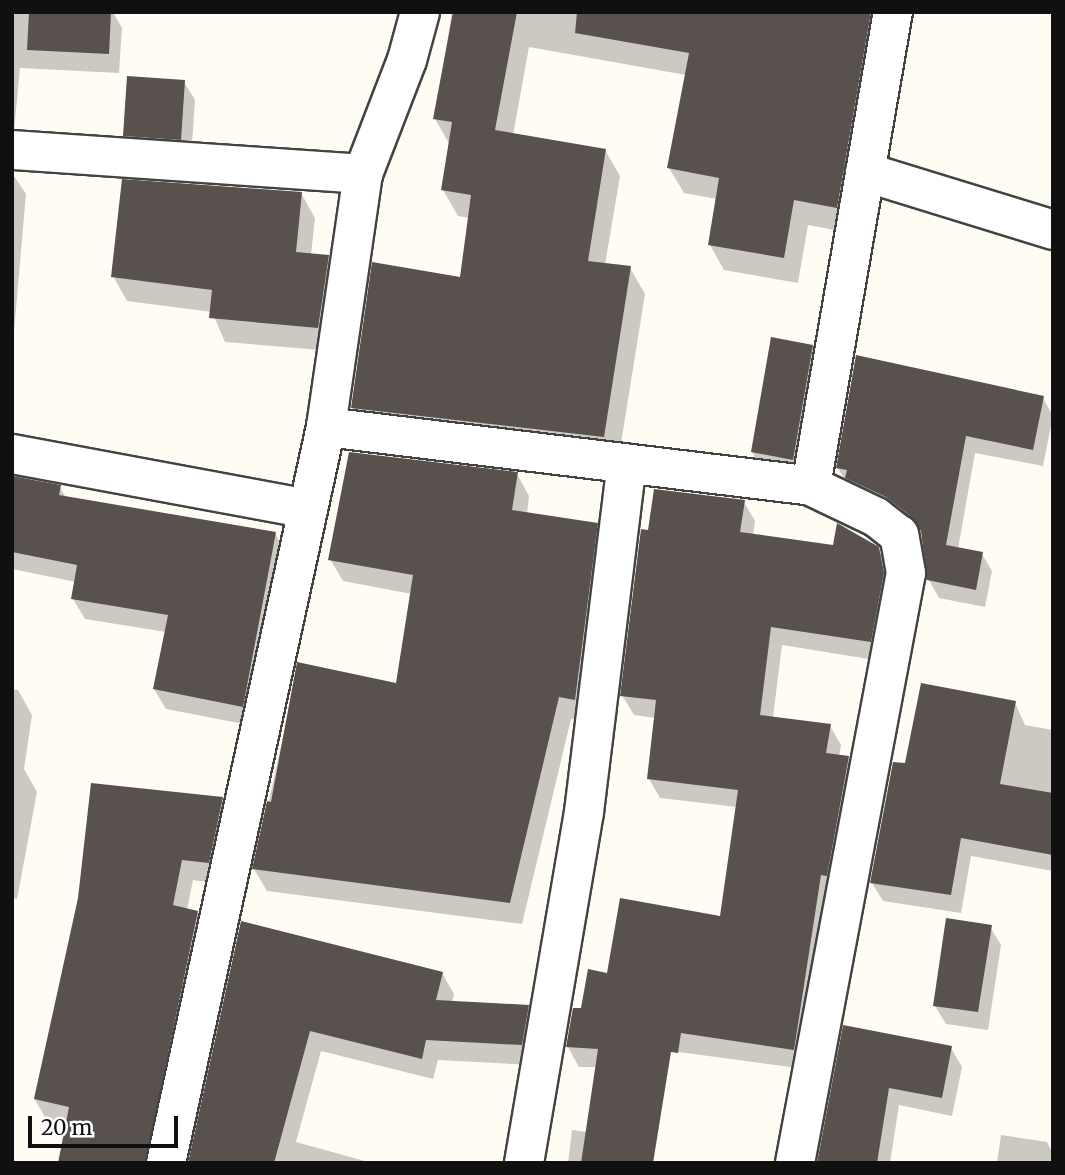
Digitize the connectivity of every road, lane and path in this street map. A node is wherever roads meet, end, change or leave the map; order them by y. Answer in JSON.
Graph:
{"nodes":[{"id":1,"x":420,"y":12,"type":"edge"},
{"id":2,"x":893,"y":12,"type":"edge"},
{"id":3,"x":12,"y":150,"type":"edge"},
{"id":4,"x":865,"y":173,"type":"junction"},
{"id":5,"x":363,"y":174,"type":"junction"},
{"id":6,"x":1053,"y":230,"type":"edge"},
{"id":7,"x":326,"y":427,"type":"junction"},
{"id":8,"x":12,"y":454,"type":"edge"},
{"id":9,"x":627,"y":464,"type":"junction"},
{"id":10,"x":811,"y":486,"type":"junction"},
{"id":11,"x":308,"y":509,"type":"junction"},
{"id":12,"x":166,"y":1163,"type":"edge"},
{"id":13,"x":524,"y":1163,"type":"edge"},
{"id":14,"x":795,"y":1163,"type":"edge"}],
"edges":[{"from":1,"to":5,"type":"street"},
{"from":2,"to":4,"type":"street"},
{"from":3,"to":5,"type":"street"},
{"from":4,"to":6,"type":"street"},
{"from":4,"to":10,"type":"street"},
{"from":5,"to":7,"type":"street"},
{"from":7,"to":9,"type":"street"},
{"from":7,"to":11,"type":"street"},
{"from":8,"to":11,"type":"street"},
{"from":9,"to":10,"type":"street"},
{"from":9,"to":13,"type":"street"},
{"from":10,"to":14,"type":"street"},
{"from":11,"to":12,"type":"street"}]}
